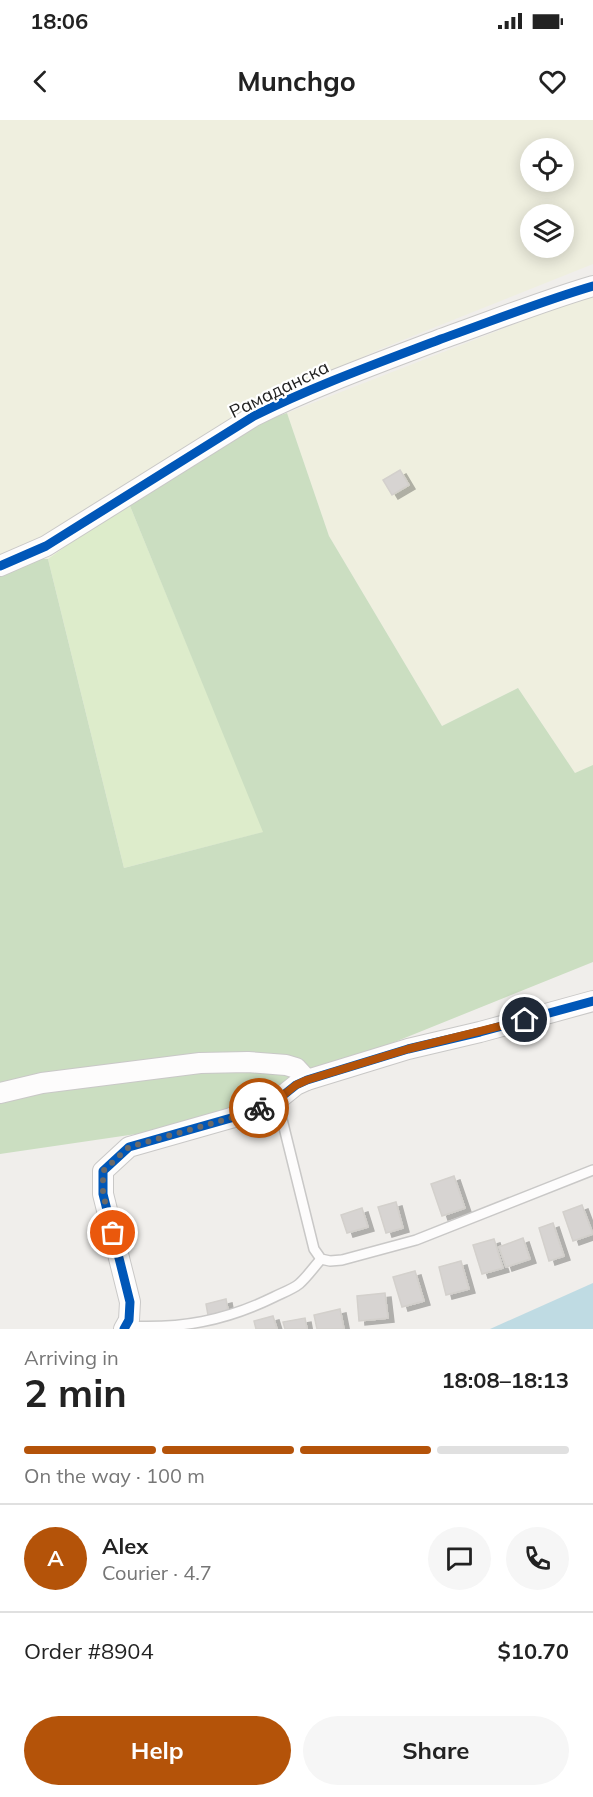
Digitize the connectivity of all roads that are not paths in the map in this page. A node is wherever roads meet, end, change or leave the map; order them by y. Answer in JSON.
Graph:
{"nodes":[{"id":1,"x":593,"y":286,"type":"edge"},
{"id":2,"x":0,"y":566,"type":"edge"},
{"id":3,"x":593,"y":1001,"type":"edge"},
{"id":4,"x":307,"y":1080,"type":"junction"},
{"id":5,"x":0,"y":1093,"type":"edge"},
{"id":6,"x":277,"y":1099,"type":"junction"},
{"id":7,"x":593,"y":1170,"type":"edge"},
{"id":8,"x":321,"y":1259,"type":"junction"},
{"id":9,"x":125,"y":1328,"type":"edge"}],
"edges":[{"from":1,"to":2,"type":"street","name":"Рамаданска"},
{"from":3,"to":4,"type":"street"},
{"from":4,"to":5,"type":"street"},
{"from":4,"to":6,"type":"street"},
{"from":6,"to":8,"type":"lane"},
{"from":6,"to":9,"type":"street"},
{"from":7,"to":8,"type":"lane"},
{"from":8,"to":9,"type":"lane"}]}
